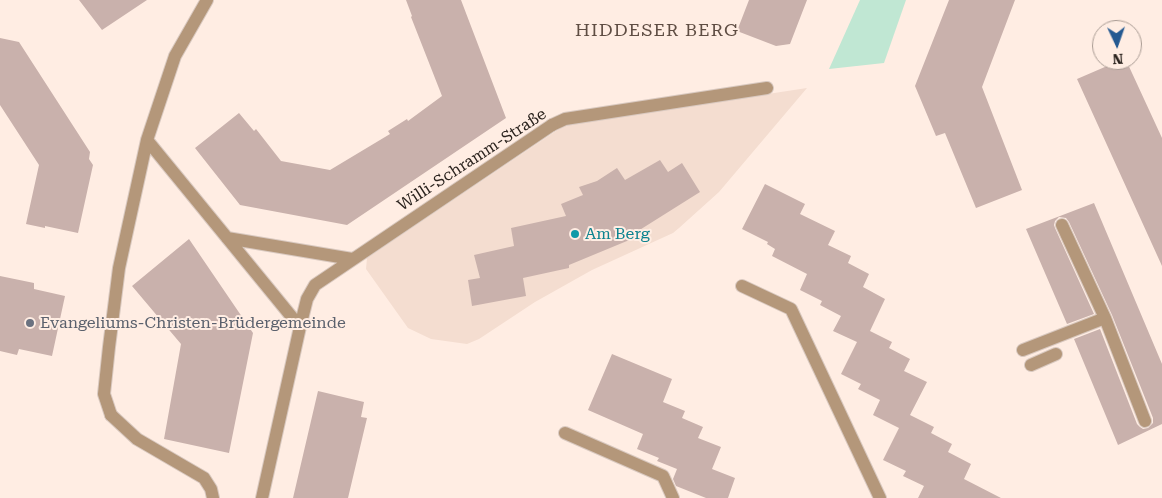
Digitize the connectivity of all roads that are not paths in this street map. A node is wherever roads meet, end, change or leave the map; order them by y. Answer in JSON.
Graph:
{"nodes":[{"id":1,"x":207,"y":0,"type":"edge"},
{"id":2,"x":767,"y":88,"type":"dead end"},
{"id":3,"x":147,"y":140,"type":"junction"},
{"id":4,"x":1062,"y":225,"type":"dead end"},
{"id":5,"x":227,"y":238,"type":"junction"},
{"id":6,"x":352,"y":259,"type":"junction"},
{"id":7,"x":742,"y":286,"type":"dead end"},
{"id":8,"x":1105,"y":318,"type":"junction"},
{"id":9,"x":300,"y":327,"type":"junction"},
{"id":10,"x":1023,"y":350,"type":"dead end"},
{"id":11,"x":1056,"y":354,"type":"dead end"},
{"id":12,"x":1031,"y":365,"type":"dead end"},
{"id":13,"x":1145,"y":421,"type":"dead end"},
{"id":14,"x":565,"y":433,"type":"dead end"},
{"id":15,"x":213,"y":498,"type":"edge"},
{"id":16,"x":262,"y":498,"type":"edge"},
{"id":17,"x":673,"y":498,"type":"edge"},
{"id":18,"x":880,"y":498,"type":"edge"}],
"edges":[{"from":1,"to":3,"type":"street"},
{"from":2,"to":6,"type":"street","name":"Willi-Schramm-Straße"},
{"from":3,"to":5,"type":"street"},
{"from":3,"to":15,"type":"street"},
{"from":4,"to":8,"type":"street"},
{"from":5,"to":6,"type":"street"},
{"from":5,"to":9,"type":"street"},
{"from":6,"to":9,"type":"street","name":"Willi-Schramm-Straße"},
{"from":7,"to":18,"type":"street"},
{"from":8,"to":10,"type":"street"},
{"from":8,"to":13,"type":"street"},
{"from":9,"to":16,"type":"street","name":"Willi-Schramm-Straße"},
{"from":11,"to":12,"type":"street"},
{"from":14,"to":17,"type":"street"}]}
